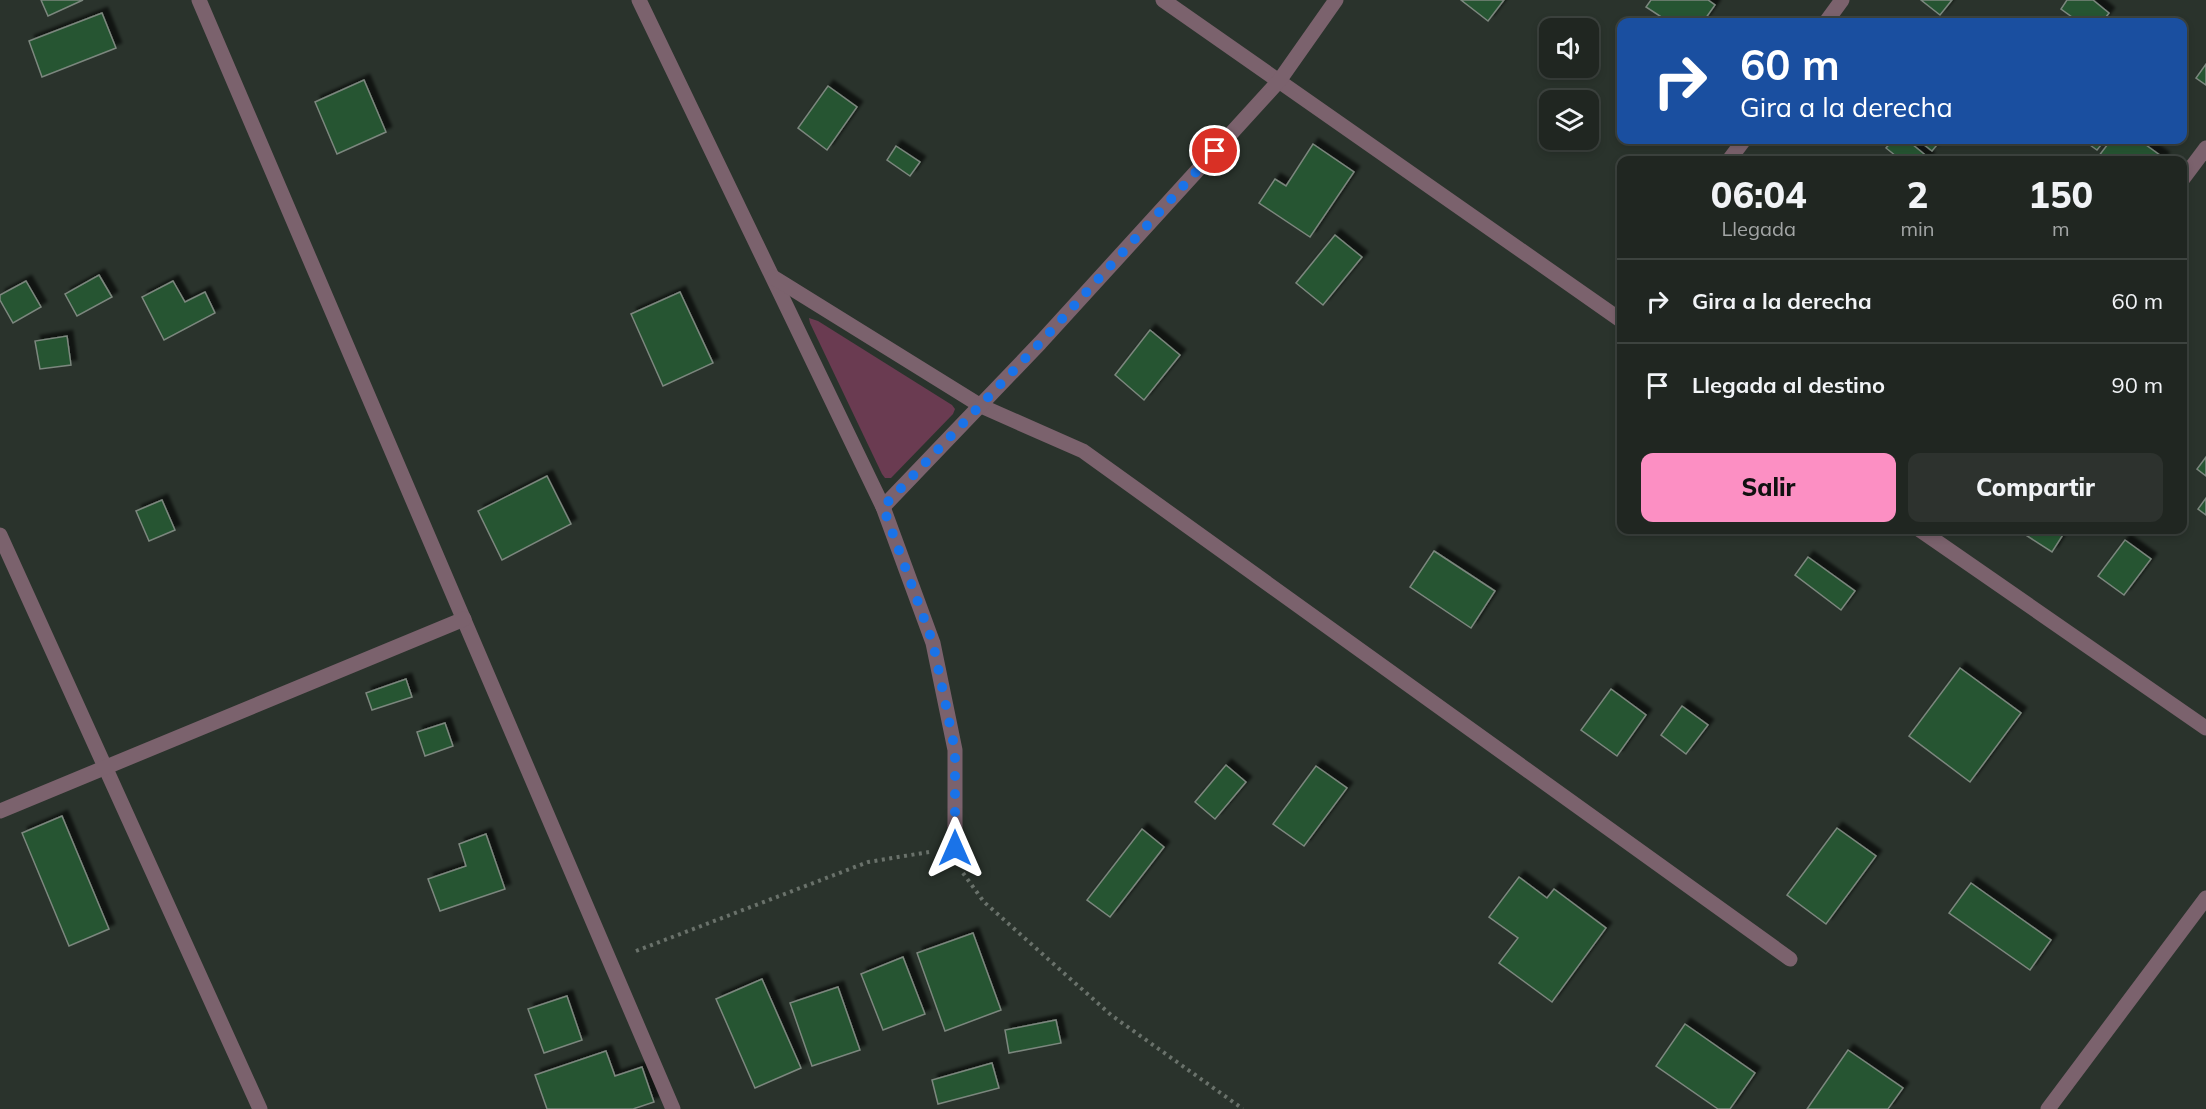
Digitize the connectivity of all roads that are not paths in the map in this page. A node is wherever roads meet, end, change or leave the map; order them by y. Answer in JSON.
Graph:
{"nodes":[{"id":1,"x":199,"y":0,"type":"edge"},
{"id":2,"x":639,"y":0,"type":"edge"},
{"id":3,"x":1163,"y":0,"type":"edge"},
{"id":4,"x":1336,"y":0,"type":"edge"},
{"id":5,"x":1842,"y":0,"type":"edge"},
{"id":6,"x":1829,"y":18,"type":"edge"},
{"id":7,"x":1279,"y":81,"type":"junction"},
{"id":8,"x":2206,"y":148,"type":"edge"},
{"id":9,"x":2187,"y":173,"type":"edge"},
{"id":10,"x":773,"y":277,"type":"junction"},
{"id":11,"x":1617,"y":316,"type":"edge"},
{"id":12,"x":981,"y":406,"type":"junction"},
{"id":13,"x":883,"y":507,"type":"junction"},
{"id":14,"x":1929,"y":534,"type":"edge"},
{"id":15,"x":0,"y":535,"type":"edge"},
{"id":16,"x":464,"y":619,"type":"junction"},
{"id":17,"x":2206,"y":728,"type":"edge"},
{"id":18,"x":105,"y":766,"type":"junction"},
{"id":19,"x":0,"y":811,"type":"edge"},
{"id":20,"x":955,"y":848,"type":"road end"},
{"id":21,"x":2206,"y":898,"type":"edge"},
{"id":22,"x":1790,"y":959,"type":"dead end"},
{"id":23,"x":260,"y":1109,"type":"edge"},
{"id":24,"x":673,"y":1109,"type":"edge"},
{"id":25,"x":2048,"y":1109,"type":"edge"}],
"edges":[{"from":1,"to":16,"type":"street"},
{"from":2,"to":10,"type":"street"},
{"from":3,"to":7,"type":"street"},
{"from":4,"to":7,"type":"street"},
{"from":5,"to":6,"type":"street"},
{"from":7,"to":11,"type":"street"},
{"from":7,"to":12,"type":"street"},
{"from":8,"to":9,"type":"street"},
{"from":10,"to":12,"type":"street"},
{"from":10,"to":13,"type":"street"},
{"from":12,"to":13,"type":"street"},
{"from":12,"to":22,"type":"street"},
{"from":13,"to":20,"type":"street"},
{"from":14,"to":17,"type":"street"},
{"from":15,"to":18,"type":"street"},
{"from":16,"to":18,"type":"street"},
{"from":16,"to":24,"type":"street"},
{"from":18,"to":19,"type":"street"},
{"from":18,"to":23,"type":"street"},
{"from":21,"to":25,"type":"street"}]}
